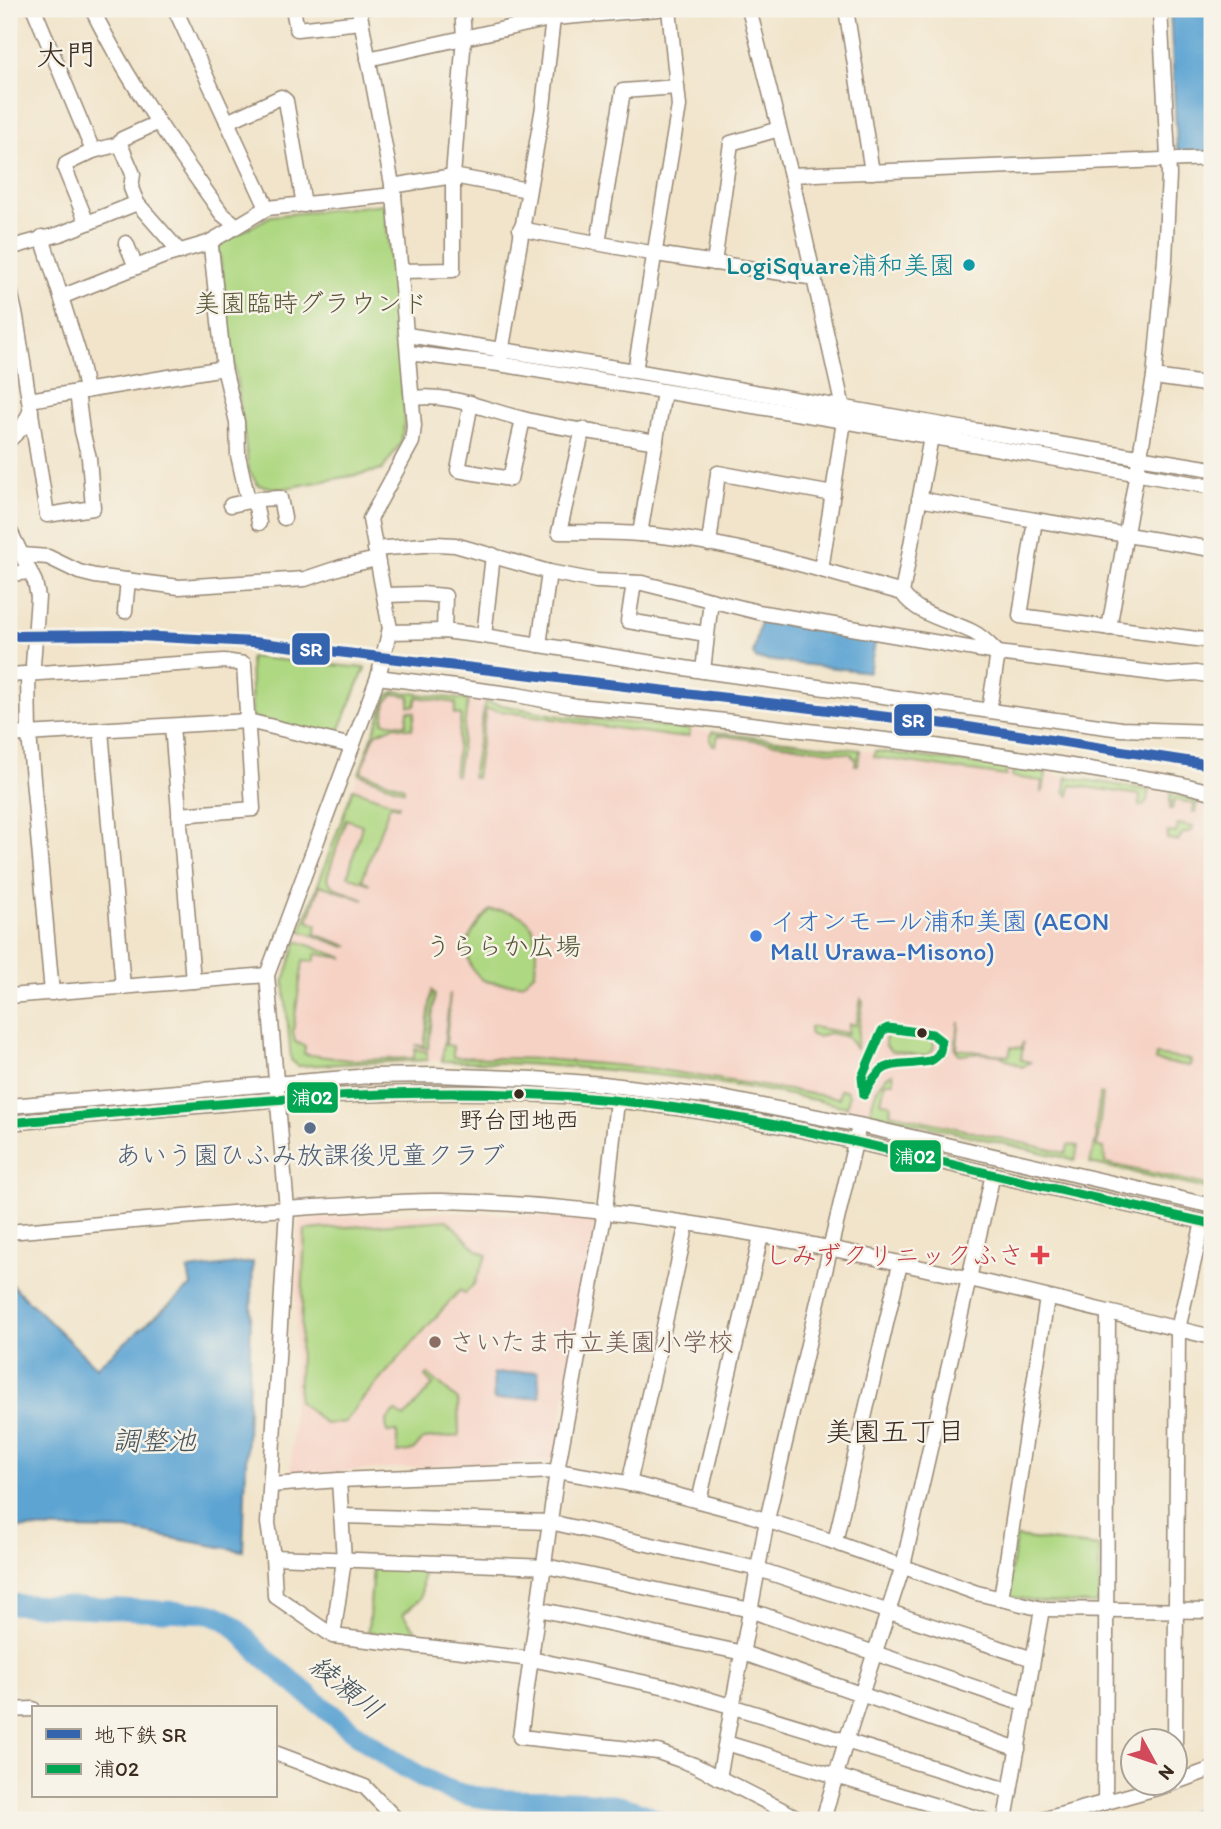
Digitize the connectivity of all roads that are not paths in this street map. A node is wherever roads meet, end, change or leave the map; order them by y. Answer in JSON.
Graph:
{"nodes":[{"id":1,"x":34,"y":9,"type":"edge"},
{"id":2,"x":92,"y":9,"type":"edge"},
{"id":3,"x":175,"y":9,"type":"edge"},
{"id":4,"x":293,"y":9,"type":"edge"},
{"id":5,"x":461,"y":9,"type":"edge"},
{"id":6,"x":658,"y":9,"type":"edge"},
{"id":7,"x":669,"y":9,"type":"edge"},
{"id":8,"x":749,"y":9,"type":"edge"},
{"id":9,"x":846,"y":9,"type":"edge"},
{"id":10,"x":1160,"y":9,"type":"edge"},
{"id":11,"x":554,"y":13,"type":"edge"},
{"id":12,"x":360,"y":15,"type":"edge"},
{"id":13,"x":464,"y":37,"type":"junction"},
{"id":14,"x":368,"y":59,"type":"junction"},
{"id":15,"x":677,"y":87,"type":"junction"},
{"id":16,"x":227,"y":121,"type":"junction"},
{"id":17,"x":157,"y":123,"type":"junction"},
{"id":18,"x":779,"y":129,"type":"junction"},
{"id":19,"x":120,"y":144,"type":"junction"},
{"id":20,"x":93,"y":151,"type":"junction"},
{"id":21,"x":1212,"y":158,"type":"edge"},
{"id":22,"x":1168,"y":159,"type":"junction"},
{"id":23,"x":872,"y":172,"type":"junction"},
{"id":24,"x":790,"y":175,"type":"junction"},
{"id":25,"x":453,"y":177,"type":"junction"},
{"id":26,"x":528,"y":190,"type":"junction"},
{"id":27,"x":393,"y":191,"type":"junction"},
{"id":28,"x":137,"y":203,"type":"junction"},
{"id":29,"x":304,"y":205,"type":"junction"},
{"id":30,"x":267,"y":208,"type":"junction"},
{"id":31,"x":87,"y":223,"type":"junction"},
{"id":32,"x":236,"y":226,"type":"junction"},
{"id":33,"x":520,"y":229,"type":"junction"},
{"id":34,"x":42,"y":237,"type":"junction"},
{"id":35,"x":126,"y":243,"type":"dead end"},
{"id":36,"x":208,"y":243,"type":"junction"},
{"id":37,"x":598,"y":243,"type":"junction"},
{"id":38,"x":9,"y":248,"type":"edge"},
{"id":39,"x":180,"y":252,"type":"junction"},
{"id":40,"x":656,"y":254,"type":"junction"},
{"id":41,"x":714,"y":263,"type":"junction"},
{"id":42,"x":136,"y":267,"type":"junction"},
{"id":43,"x":401,"y":271,"type":"junction"},
{"id":44,"x":815,"y":278,"type":"junction"},
{"id":45,"x":9,"y":286,"type":"edge"},
{"id":46,"x":61,"y":298,"type":"junction"},
{"id":47,"x":13,"y":322,"type":"edge"},
{"id":48,"x":407,"y":335,"type":"junction"},
{"id":49,"x":408,"y":353,"type":"junction"},
{"id":50,"x":500,"y":357,"type":"junction"},
{"id":51,"x":224,"y":368,"type":"junction"},
{"id":52,"x":635,"y":371,"type":"junction"},
{"id":53,"x":1154,"y":377,"type":"junction"},
{"id":54,"x":1212,"y":385,"type":"edge"},
{"id":55,"x":81,"y":392,"type":"junction"},
{"id":56,"x":664,"y":392,"type":"junction"},
{"id":57,"x":412,"y":398,"type":"junction"},
{"id":58,"x":471,"y":403,"type":"junction"},
{"id":59,"x":30,"y":405,"type":"junction"},
{"id":60,"x":843,"y":415,"type":"junction"},
{"id":61,"x":523,"y":419,"type":"junction"},
{"id":62,"x":583,"y":429,"type":"junction"},
{"id":63,"x":931,"y":437,"type":"junction"},
{"id":64,"x":9,"y":440,"type":"edge"},
{"id":65,"x":656,"y":442,"type":"junction"},
{"id":66,"x":1140,"y":457,"type":"junction"},
{"id":67,"x":1212,"y":469,"type":"edge"},
{"id":68,"x":1137,"y":475,"type":"junction"},
{"id":69,"x":1212,"y":487,"type":"edge"},
{"id":70,"x":833,"y":494,"type":"junction"},
{"id":71,"x":919,"y":499,"type":"junction"},
{"id":72,"x":252,"y":502,"type":"junction"},
{"id":73,"x":231,"y":505,"type":"dead end"},
{"id":74,"x":284,"y":518,"type":"dead end"},
{"id":75,"x":1035,"y":520,"type":"junction"},
{"id":76,"x":259,"y":523,"type":"dead end"},
{"id":77,"x":9,"y":529,"type":"edge"},
{"id":78,"x":640,"y":534,"type":"junction"},
{"id":79,"x":1127,"y":535,"type":"junction"},
{"id":80,"x":709,"y":544,"type":"junction"},
{"id":81,"x":1212,"y":549,"type":"edge"},
{"id":82,"x":376,"y":554,"type":"junction"},
{"id":83,"x":22,"y":555,"type":"junction"},
{"id":84,"x":494,"y":555,"type":"junction"},
{"id":85,"x":821,"y":570,"type":"junction"},
{"id":86,"x":30,"y":572,"type":"junction"},
{"id":87,"x":549,"y":572,"type":"junction"},
{"id":88,"x":9,"y":574,"type":"edge"},
{"id":89,"x":128,"y":580,"type":"junction"},
{"id":90,"x":634,"y":583,"type":"junction"},
{"id":91,"x":902,"y":593,"type":"junction"},
{"id":92,"x":385,"y":595,"type":"junction"},
{"id":93,"x":711,"y":600,"type":"junction"},
{"id":94,"x":125,"y":611,"type":"dead end"},
{"id":95,"x":1109,"y":628,"type":"junction"},
{"id":96,"x":444,"y":631,"type":"junction"},
{"id":97,"x":389,"y":632,"type":"junction"},
{"id":98,"x":706,"y":634,"type":"junction"},
{"id":99,"x":484,"y":636,"type":"junction"},
{"id":100,"x":1212,"y":640,"type":"edge"},
{"id":101,"x":539,"y":645,"type":"junction"},
{"id":102,"x":998,"y":653,"type":"junction"},
{"id":103,"x":9,"y":666,"type":"edge"},
{"id":104,"x":30,"y":669,"type":"junction"},
{"id":105,"x":703,"y":671,"type":"junction"},
{"id":106,"x":9,"y":675,"type":"edge"},
{"id":107,"x":1212,"y":676,"type":"edge"},
{"id":108,"x":378,"y":677,"type":"junction"},
{"id":109,"x":989,"y":710,"type":"junction"},
{"id":110,"x":248,"y":721,"type":"junction"},
{"id":111,"x":172,"y":726,"type":"junction"},
{"id":112,"x":101,"y":730,"type":"junction"},
{"id":113,"x":1212,"y":732,"type":"edge"},
{"id":114,"x":30,"y":734,"type":"junction"},
{"id":115,"x":9,"y":735,"type":"edge"},
{"id":116,"x":352,"y":746,"type":"junction"},
{"id":117,"x":1212,"y":792,"type":"edge"},
{"id":118,"x":179,"y":815,"type":"junction"},
{"id":119,"x":267,"y":975,"type":"junction"},
{"id":120,"x":193,"y":981,"type":"junction"},
{"id":121,"x":123,"y":987,"type":"junction"},
{"id":122,"x":51,"y":993,"type":"junction"},
{"id":123,"x":9,"y":996,"type":"edge"},
{"id":124,"x":276,"y":1083,"type":"junction"},
{"id":125,"x":278,"y":1101,"type":"junction"},
{"id":126,"x":617,"y":1101,"type":"junction"},
{"id":127,"x":9,"y":1106,"type":"edge"},
{"id":128,"x":9,"y":1123,"type":"edge"},
{"id":129,"x":859,"y":1125,"type":"junction"},
{"id":130,"x":856,"y":1141,"type":"junction"},
{"id":131,"x":993,"y":1174,"type":"junction"},
{"id":132,"x":1212,"y":1206,"type":"edge"},
{"id":133,"x":287,"y":1209,"type":"junction"},
{"id":134,"x":605,"y":1212,"type":"junction"},
{"id":135,"x":687,"y":1223,"type":"junction"},
{"id":136,"x":1208,"y":1223,"type":"edge"},
{"id":137,"x":9,"y":1232,"type":"edge"},
{"id":138,"x":761,"y":1236,"type":"junction"},
{"id":139,"x":831,"y":1249,"type":"junction"},
{"id":140,"x":900,"y":1264,"type":"junction"},
{"id":141,"x":968,"y":1279,"type":"junction"},
{"id":142,"x":1047,"y":1298,"type":"junction"},
{"id":143,"x":1108,"y":1313,"type":"junction"},
{"id":144,"x":1178,"y":1329,"type":"junction"},
{"id":145,"x":1212,"y":1337,"type":"edge"},
{"id":146,"x":557,"y":1471,"type":"junction"},
{"id":147,"x":339,"y":1480,"type":"junction"},
{"id":148,"x":629,"y":1484,"type":"junction"},
{"id":149,"x":271,"y":1485,"type":"junction"},
{"id":150,"x":699,"y":1501,"type":"junction"},
{"id":151,"x":341,"y":1516,"type":"junction"},
{"id":152,"x":767,"y":1520,"type":"junction"},
{"id":153,"x":550,"y":1522,"type":"junction"},
{"id":154,"x":835,"y":1542,"type":"junction"},
{"id":155,"x":273,"y":1557,"type":"junction"},
{"id":156,"x":344,"y":1559,"type":"junction"},
{"id":157,"x":544,"y":1566,"type":"junction"},
{"id":158,"x":903,"y":1566,"type":"junction"},
{"id":159,"x":758,"y":1569,"type":"junction"},
{"id":160,"x":1001,"y":1599,"type":"junction"},
{"id":161,"x":538,"y":1609,"type":"junction"},
{"id":162,"x":1042,"y":1609,"type":"junction"},
{"id":163,"x":1107,"y":1610,"type":"junction"},
{"id":164,"x":750,"y":1611,"type":"junction"},
{"id":165,"x":1176,"y":1611,"type":"junction"},
{"id":166,"x":1212,"y":1611,"type":"edge"},
{"id":167,"x":888,"y":1612,"type":"junction"},
{"id":168,"x":333,"y":1636,"type":"junction"},
{"id":169,"x":743,"y":1653,"type":"junction"},
{"id":170,"x":874,"y":1653,"type":"junction"},
{"id":171,"x":531,"y":1659,"type":"junction"},
{"id":172,"x":1033,"y":1660,"type":"junction"},
{"id":173,"x":862,"y":1694,"type":"junction"},
{"id":174,"x":1026,"y":1705,"type":"junction"},
{"id":175,"x":733,"y":1706,"type":"junction"},
{"id":176,"x":32,"y":1709,"type":"edge"},
{"id":177,"x":9,"y":1710,"type":"edge"},
{"id":178,"x":1175,"y":1728,"type":"edge"},
{"id":179,"x":846,"y":1741,"type":"junction"},
{"id":180,"x":726,"y":1743,"type":"junction"},
{"id":181,"x":1018,"y":1749,"type":"junction"},
{"id":182,"x":276,"y":1754,"type":"edge"},
{"id":183,"x":1212,"y":1769,"type":"edge"},
{"id":184,"x":836,"y":1775,"type":"junction"},
{"id":185,"x":1190,"y":1777,"type":"edge"},
{"id":186,"x":719,"y":1778,"type":"junction"},
{"id":187,"x":1010,"y":1791,"type":"junction"},
{"id":188,"x":1120,"y":1798,"type":"edge"},
{"id":189,"x":1105,"y":1802,"type":"junction"},
{"id":190,"x":397,"y":1820,"type":"edge"},
{"id":191,"x":802,"y":1820,"type":"edge"},
{"id":192,"x":823,"y":1820,"type":"edge"},
{"id":193,"x":983,"y":1820,"type":"edge"},
{"id":194,"x":1005,"y":1820,"type":"edge"},
{"id":195,"x":1042,"y":1820,"type":"edge"}],
"edges":[{"from":1,"to":20,"type":"street"},
{"from":2,"to":17,"type":"street"},
{"from":3,"to":16,"type":"street"},
{"from":4,"to":12,"type":"street"},
{"from":5,"to":13,"type":"street"},
{"from":6,"to":11,"type":"street"},
{"from":7,"to":15,"type":"street"},
{"from":8,"to":18,"type":"street"},
{"from":9,"to":23,"type":"street"},
{"from":10,"to":22,"type":"street"},
{"from":11,"to":13,"type":"street"},
{"from":11,"to":26,"type":"street"},
{"from":12,"to":14,"type":"street"},
{"from":13,"to":14,"type":"street"},
{"from":13,"to":25,"type":"street"},
{"from":14,"to":27,"type":"street"},
{"from":15,"to":37,"type":"street"},
{"from":15,"to":40,"type":"street"},
{"from":16,"to":29,"type":"street"},
{"from":16,"to":30,"type":"street"},
{"from":17,"to":19,"type":"street"},
{"from":17,"to":32,"type":"street"},
{"from":18,"to":24,"type":"street"},
{"from":18,"to":41,"type":"street"},
{"from":19,"to":20,"type":"street"},
{"from":19,"to":28,"type":"street"},
{"from":20,"to":31,"type":"street"},
{"from":21,"to":22,"type":"street"},
{"from":22,"to":23,"type":"street"},
{"from":22,"to":53,"type":"street"},
{"from":23,"to":24,"type":"street"},
{"from":24,"to":44,"type":"street"},
{"from":25,"to":26,"type":"street"},
{"from":25,"to":27,"type":"street"},
{"from":25,"to":43,"type":"street"},
{"from":26,"to":33,"type":"street"},
{"from":27,"to":29,"type":"street"},
{"from":27,"to":43,"type":"street"},
{"from":28,"to":31,"type":"street"},
{"from":28,"to":39,"type":"street"},
{"from":29,"to":30,"type":"street"},
{"from":30,"to":32,"type":"street"},
{"from":31,"to":34,"type":"street"},
{"from":32,"to":36,"type":"street"},
{"from":33,"to":37,"type":"street"},
{"from":33,"to":50,"type":"street"},
{"from":34,"to":38,"type":"street"},
{"from":34,"to":46,"type":"street"},
{"from":35,"to":42,"type":"street"},
{"from":36,"to":39,"type":"street"},
{"from":36,"to":51,"type":"street"},
{"from":37,"to":40,"type":"street"},
{"from":39,"to":42,"type":"street"},
{"from":40,"to":41,"type":"street"},
{"from":40,"to":52,"type":"street"},
{"from":41,"to":44,"type":"street"},
{"from":42,"to":46,"type":"street"},
{"from":43,"to":48,"type":"street"},
{"from":44,"to":60,"type":"street"},
{"from":45,"to":47,"type":"street"},
{"from":46,"to":55,"type":"street"},
{"from":47,"to":59,"type":"street"},
{"from":48,"to":49,"type":"street"},
{"from":48,"to":50,"type":"street"},
{"from":49,"to":50,"type":"street"},
{"from":49,"to":57,"type":"street"},
{"from":50,"to":52,"type":"street"},
{"from":50,"to":56,"type":"street"},
{"from":51,"to":55,"type":"street"},
{"from":51,"to":72,"type":"street"},
{"from":52,"to":60,"type":"street"},
{"from":53,"to":54,"type":"street"},
{"from":53,"to":66,"type":"street"},
{"from":55,"to":59,"type":"street"},
{"from":55,"to":59,"type":"street"},
{"from":56,"to":60,"type":"street"},
{"from":56,"to":65,"type":"street"},
{"from":57,"to":58,"type":"street"},
{"from":57,"to":82,"type":"street"},
{"from":58,"to":61,"type":"street"},
{"from":58,"to":61,"type":"street"},
{"from":59,"to":64,"type":"street"},
{"from":60,"to":63,"type":"street"},
{"from":60,"to":66,"type":"street"},
{"from":60,"to":70,"type":"street"},
{"from":61,"to":62,"type":"street"},
{"from":62,"to":65,"type":"street"},
{"from":62,"to":78,"type":"street"},
{"from":63,"to":68,"type":"street"},
{"from":63,"to":71,"type":"street"},
{"from":65,"to":78,"type":"street"},
{"from":66,"to":67,"type":"street"},
{"from":66,"to":68,"type":"street"},
{"from":68,"to":69,"type":"street"},
{"from":68,"to":79,"type":"street"},
{"from":70,"to":80,"type":"street"},
{"from":70,"to":85,"type":"street"},
{"from":71,"to":75,"type":"street"},
{"from":71,"to":91,"type":"street"},
{"from":72,"to":73,"type":"street"},
{"from":72,"to":74,"type":"street"},
{"from":72,"to":76,"type":"street"},
{"from":75,"to":79,"type":"street"},
{"from":75,"to":95,"type":"street"},
{"from":77,"to":83,"type":"street"},
{"from":78,"to":80,"type":"street"},
{"from":79,"to":81,"type":"street"},
{"from":79,"to":95,"type":"street"},
{"from":80,"to":85,"type":"street"},
{"from":82,"to":84,"type":"street"},
{"from":82,"to":89,"type":"street"},
{"from":82,"to":92,"type":"street"},
{"from":83,"to":86,"type":"street"},
{"from":83,"to":89,"type":"street"},
{"from":84,"to":87,"type":"street"},
{"from":84,"to":99,"type":"street"},
{"from":85,"to":91,"type":"street"},
{"from":86,"to":88,"type":"street"},
{"from":86,"to":104,"type":"street"},
{"from":87,"to":90,"type":"street"},
{"from":87,"to":101,"type":"street"},
{"from":89,"to":94,"type":"street"},
{"from":90,"to":93,"type":"street"},
{"from":90,"to":98,"type":"street"},
{"from":91,"to":102,"type":"street"},
{"from":92,"to":96,"type":"street"},
{"from":92,"to":97,"type":"street"},
{"from":93,"to":98,"type":"street"},
{"from":93,"to":102,"type":"street"},
{"from":95,"to":100,"type":"street"},
{"from":96,"to":97,"type":"street"},
{"from":96,"to":99,"type":"street"},
{"from":97,"to":108,"type":"street"},
{"from":98,"to":105,"type":"street"},
{"from":99,"to":101,"type":"street"},
{"from":101,"to":105,"type":"street"},
{"from":102,"to":107,"type":"street"},
{"from":102,"to":109,"type":"street"},
{"from":103,"to":104,"type":"street"},
{"from":104,"to":106,"type":"street"},
{"from":104,"to":110,"type":"street"},
{"from":104,"to":114,"type":"street"},
{"from":105,"to":109,"type":"street"},
{"from":108,"to":116,"type":"street"},
{"from":108,"to":117,"type":"street"},
{"from":109,"to":113,"type":"street"},
{"from":110,"to":111,"type":"street"},
{"from":110,"to":116,"type":"street"},
{"from":110,"to":118,"type":"street"},
{"from":111,"to":112,"type":"street"},
{"from":111,"to":118,"type":"street"},
{"from":112,"to":114,"type":"street"},
{"from":112,"to":121,"type":"street"},
{"from":114,"to":115,"type":"street"},
{"from":114,"to":122,"type":"street"},
{"from":116,"to":119,"type":"street"},
{"from":118,"to":120,"type":"street"},
{"from":119,"to":120,"type":"street"},
{"from":119,"to":124,"type":"street"},
{"from":120,"to":121,"type":"street"},
{"from":121,"to":122,"type":"street"},
{"from":122,"to":123,"type":"street"},
{"from":124,"to":125,"type":"street"},
{"from":124,"to":127,"type":"street"},
{"from":124,"to":129,"type":"street"},
{"from":125,"to":126,"type":"street"},
{"from":125,"to":128,"type":"street"},
{"from":125,"to":133,"type":"street"},
{"from":126,"to":130,"type":"street"},
{"from":126,"to":134,"type":"street"},
{"from":129,"to":130,"type":"street"},
{"from":129,"to":132,"type":"street"},
{"from":130,"to":131,"type":"street"},
{"from":130,"to":139,"type":"street"},
{"from":131,"to":136,"type":"street"},
{"from":131,"to":141,"type":"street"},
{"from":133,"to":134,"type":"street"},
{"from":133,"to":137,"type":"street"},
{"from":133,"to":149,"type":"street"},
{"from":134,"to":135,"type":"street"},
{"from":134,"to":146,"type":"street"},
{"from":135,"to":138,"type":"street"},
{"from":135,"to":148,"type":"street"},
{"from":136,"to":144,"type":"street"},
{"from":138,"to":139,"type":"street"},
{"from":138,"to":150,"type":"street"},
{"from":139,"to":140,"type":"street"},
{"from":139,"to":152,"type":"street"},
{"from":140,"to":141,"type":"street"},
{"from":140,"to":154,"type":"street"},
{"from":141,"to":142,"type":"street"},
{"from":141,"to":158,"type":"street"},
{"from":142,"to":143,"type":"street"},
{"from":142,"to":160,"type":"street"},
{"from":143,"to":144,"type":"street"},
{"from":143,"to":163,"type":"street"},
{"from":144,"to":145,"type":"street"},
{"from":144,"to":165,"type":"street"},
{"from":146,"to":147,"type":"street"},
{"from":146,"to":148,"type":"street"},
{"from":146,"to":153,"type":"street"},
{"from":147,"to":149,"type":"street"},
{"from":147,"to":151,"type":"street"},
{"from":148,"to":150,"type":"street"},
{"from":149,"to":155,"type":"street"},
{"from":150,"to":152,"type":"street"},
{"from":151,"to":153,"type":"street"},
{"from":151,"to":156,"type":"street"},
{"from":152,"to":154,"type":"street"},
{"from":152,"to":159,"type":"street"},
{"from":153,"to":157,"type":"street"},
{"from":153,"to":159,"type":"street"},
{"from":154,"to":158,"type":"street"},
{"from":155,"to":156,"type":"street"},
{"from":155,"to":168,"type":"street"},
{"from":156,"to":157,"type":"street"},
{"from":156,"to":168,"type":"street"},
{"from":157,"to":161,"type":"street"},
{"from":157,"to":164,"type":"street"},
{"from":158,"to":160,"type":"street"},
{"from":158,"to":167,"type":"street"},
{"from":159,"to":164,"type":"street"},
{"from":159,"to":167,"type":"street"},
{"from":160,"to":162,"type":"street"},
{"from":161,"to":169,"type":"street"},
{"from":161,"to":171,"type":"street"},
{"from":162,"to":163,"type":"street"},
{"from":162,"to":172,"type":"street"},
{"from":163,"to":165,"type":"street"},
{"from":163,"to":189,"type":"street"},
{"from":164,"to":169,"type":"street"},
{"from":164,"to":170,"type":"street"},
{"from":165,"to":166,"type":"street"},
{"from":165,"to":178,"type":"street"},
{"from":167,"to":170,"type":"street"},
{"from":167,"to":172,"type":"street"},
{"from":168,"to":171,"type":"street"},
{"from":169,"to":173,"type":"street"},
{"from":169,"to":175,"type":"street"},
{"from":170,"to":173,"type":"street"},
{"from":170,"to":174,"type":"street"},
{"from":171,"to":175,"type":"street"},
{"from":171,"to":186,"type":"street"},
{"from":172,"to":174,"type":"street"},
{"from":173,"to":179,"type":"street"},
{"from":173,"to":181,"type":"street"},
{"from":174,"to":181,"type":"street"},
{"from":175,"to":179,"type":"street"},
{"from":175,"to":180,"type":"street"},
{"from":176,"to":177,"type":"street"},
{"from":179,"to":184,"type":"street"},
{"from":179,"to":187,"type":"street"},
{"from":180,"to":184,"type":"street"},
{"from":180,"to":186,"type":"street"},
{"from":181,"to":187,"type":"street"},
{"from":182,"to":190,"type":"street"},
{"from":183,"to":185,"type":"street"},
{"from":184,"to":192,"type":"street"},
{"from":184,"to":193,"type":"street"},
{"from":186,"to":191,"type":"street"},
{"from":187,"to":194,"type":"street"},
{"from":188,"to":189,"type":"street"},
{"from":189,"to":195,"type":"street"}]}
